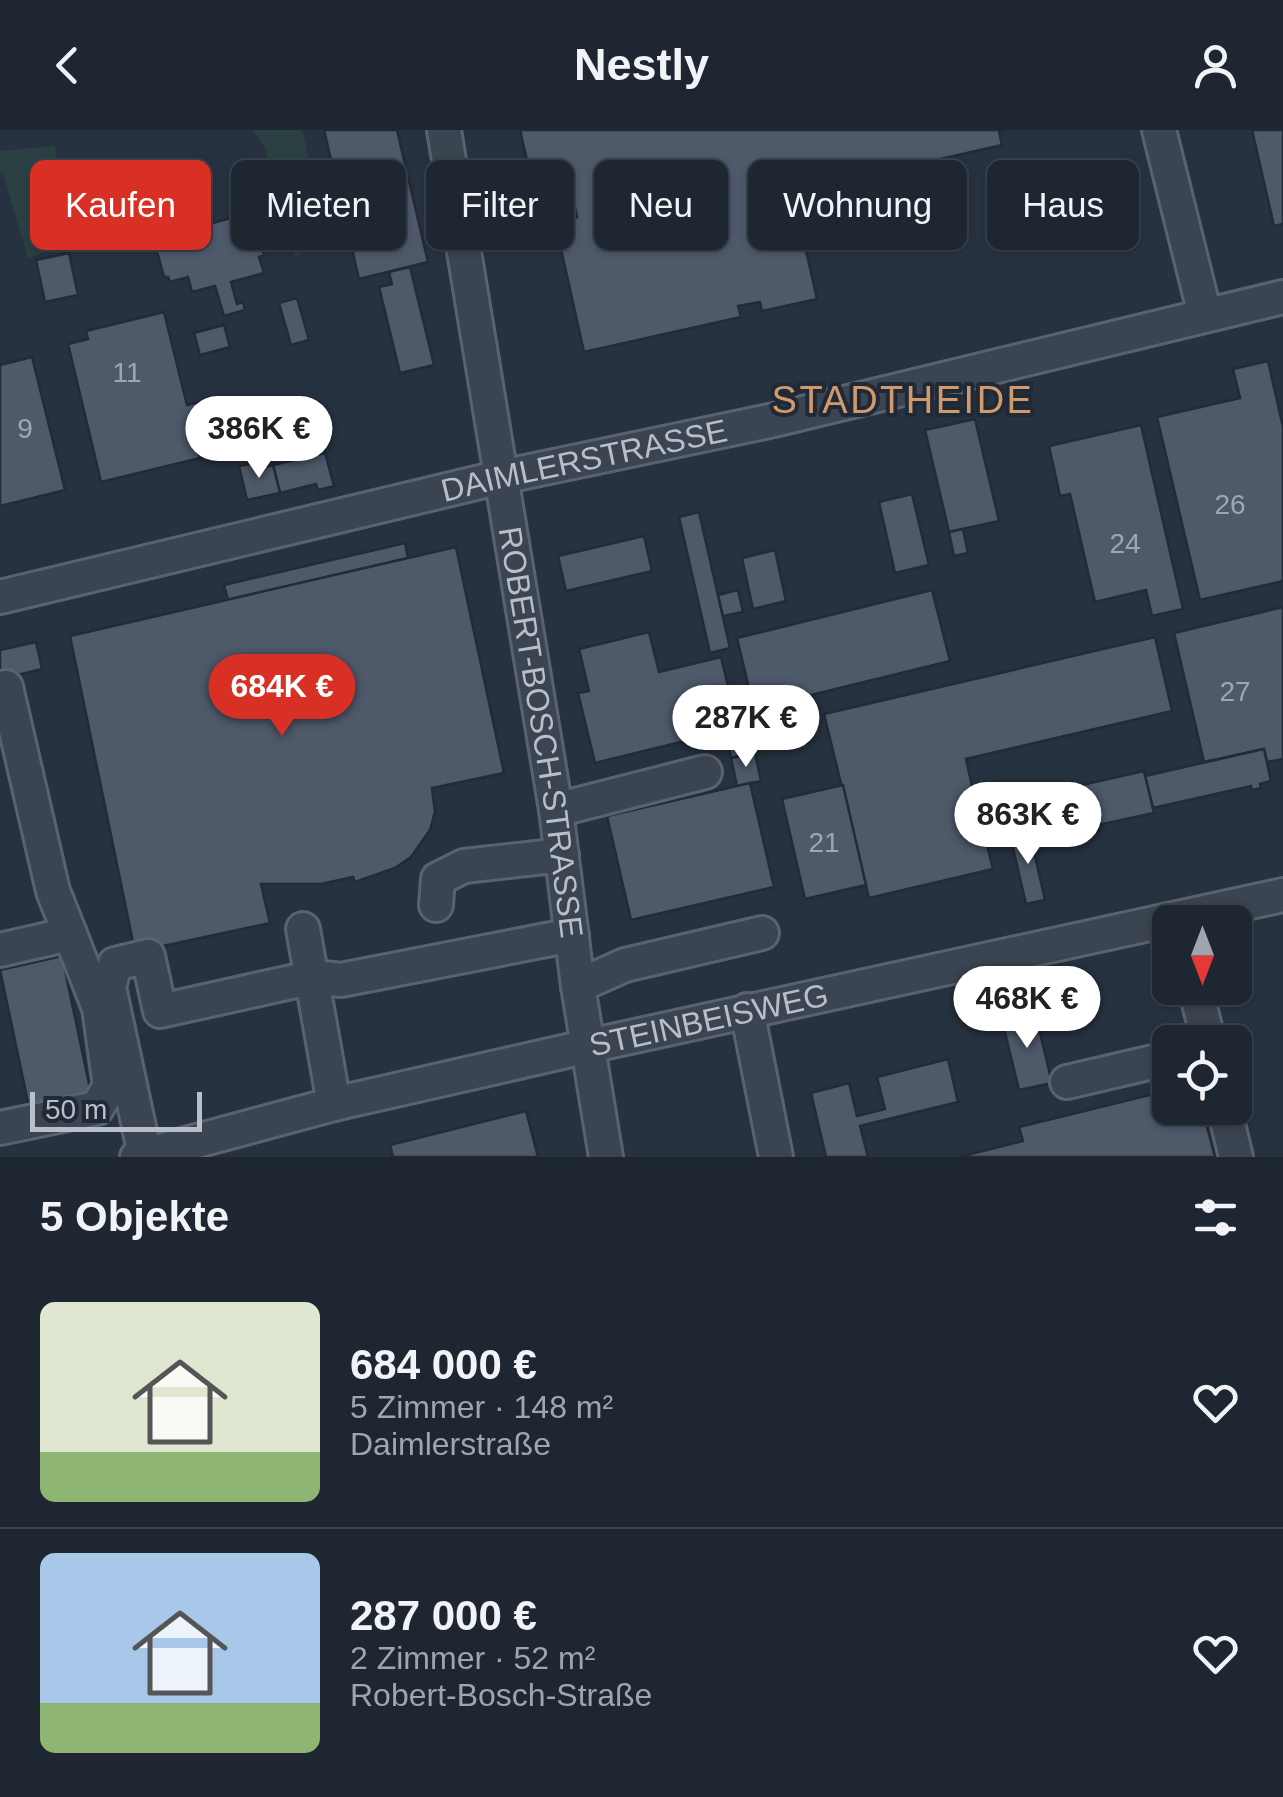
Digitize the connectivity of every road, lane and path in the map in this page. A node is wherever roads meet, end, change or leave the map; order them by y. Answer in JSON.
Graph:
{"nodes":[{"id":1,"x":444,"y":130,"type":"edge"},
{"id":2,"x":1160,"y":130,"type":"edge"},
{"id":3,"x":1283,"y":297,"type":"edge"},
{"id":4,"x":1205,"y":315,"type":"junction"},
{"id":5,"x":501,"y":477,"type":"junction"},
{"id":6,"x":0,"y":596,"type":"edge"},
{"id":7,"x":0,"y":689,"type":"edge"},
{"id":8,"x":705,"y":772,"type":"dead end"},
{"id":9,"x":556,"y":810,"type":"junction"},
{"id":10,"x":562,"y":855,"type":"junction"},
{"id":11,"x":1283,"y":895,"type":"edge"},
{"id":12,"x":436,"y":904,"type":"dead end"},
{"id":13,"x":1243,"y":905,"type":"edge"},
{"id":14,"x":1152,"y":926,"type":"edge"},
{"id":15,"x":303,"y":928,"type":"dead end"},
{"id":16,"x":762,"y":933,"type":"dead end"},
{"id":17,"x":70,"y":934,"type":"junction"},
{"id":18,"x":572,"y":935,"type":"junction"},
{"id":19,"x":0,"y":950,"type":"edge"},
{"id":20,"x":314,"y":977,"type":"junction"},
{"id":21,"x":578,"y":986,"type":"junction"},
{"id":22,"x":747,"y":1010,"type":"junction"},
{"id":23,"x":589,"y":1046,"type":"junction"},
{"id":24,"x":1152,"y":1062,"type":"edge"},
{"id":25,"x":1067,"y":1082,"type":"dead end"},
{"id":26,"x":334,"y":1104,"type":"junction"},
{"id":27,"x":1228,"y":1125,"type":"edge"},
{"id":28,"x":0,"y":1128,"type":"edge"},
{"id":29,"x":141,"y":1156,"type":"edge"},
{"id":30,"x":606,"y":1157,"type":"edge"},
{"id":31,"x":776,"y":1157,"type":"edge"},
{"id":32,"x":1236,"y":1157,"type":"edge"}],
"edges":[{"from":1,"to":5,"type":"street","name":"ROBERT-BOSCH-STRASSE"},
{"from":2,"to":4,"type":"street"},
{"from":3,"to":4,"type":"street","name":"DAIMLERSTRASSE"},
{"from":4,"to":5,"type":"street","name":"DAIMLERSTRASSE"},
{"from":5,"to":6,"type":"street","name":"DAIMLERSTRASSE"},
{"from":5,"to":9,"type":"street","name":"ROBERT-BOSCH-STRASSE"},
{"from":7,"to":17,"type":"street"},
{"from":8,"to":9,"type":"street"},
{"from":9,"to":10,"type":"street","name":"ROBERT-BOSCH-STRASSE"},
{"from":10,"to":12,"type":"street"},
{"from":10,"to":18,"type":"street","name":"ROBERT-BOSCH-STRASSE"},
{"from":11,"to":13,"type":"street","name":"STEINBEISWEG"},
{"from":14,"to":22,"type":"street","name":"STEINBEISWEG"},
{"from":15,"to":20,"type":"street"},
{"from":16,"to":21,"type":"street"},
{"from":17,"to":19,"type":"street"},
{"from":17,"to":28,"type":"street"},
{"from":18,"to":20,"type":"street"},
{"from":18,"to":21,"type":"street","name":"ROBERT-BOSCH-STRASSE"},
{"from":20,"to":26,"type":"street"},
{"from":20,"to":29,"type":"street"},
{"from":21,"to":23,"type":"street","name":"ROBERT-BOSCH-STRASSE"},
{"from":22,"to":23,"type":"street","name":"STEINBEISWEG"},
{"from":22,"to":31,"type":"street"},
{"from":23,"to":26,"type":"street","name":"STEINBEISWEG"},
{"from":23,"to":30,"type":"street","name":"ROBERT-BOSCH-STRASSE"},
{"from":24,"to":25,"type":"street"},
{"from":26,"to":29,"type":"street","name":"STEINBEISWEG"},
{"from":27,"to":32,"type":"street"}]}
